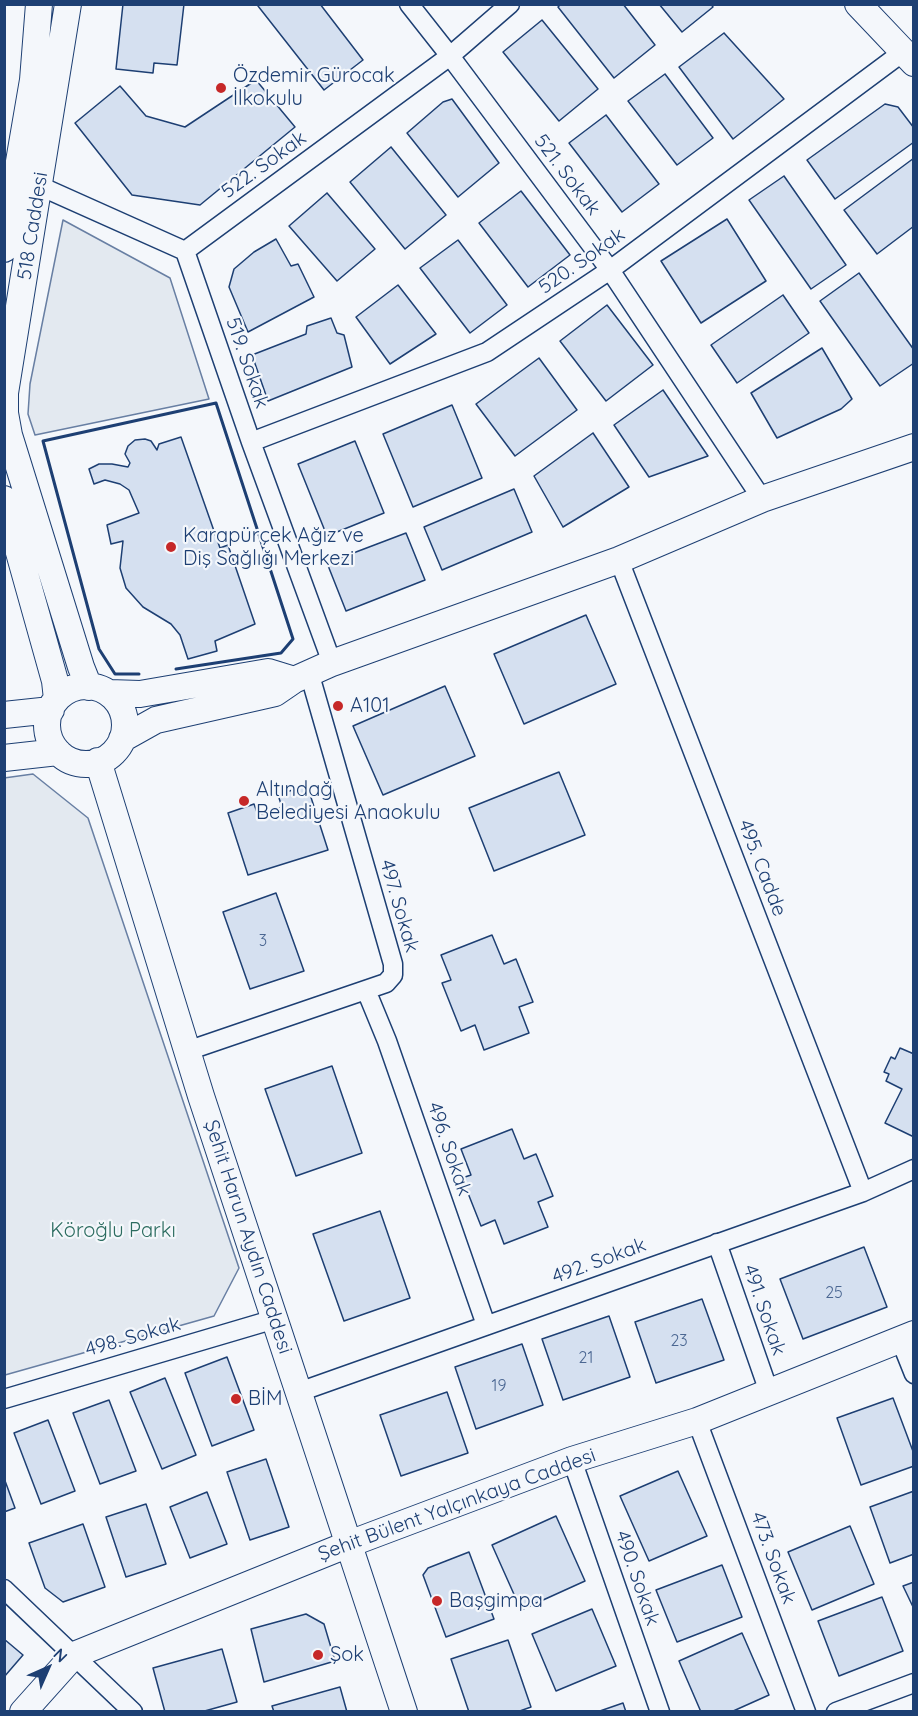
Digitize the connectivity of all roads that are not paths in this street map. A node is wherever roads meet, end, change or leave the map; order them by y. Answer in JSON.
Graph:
{"nodes":[{"id":1,"x":39,"y":4,"type":"edge"},
{"id":2,"x":68,"y":4,"type":"edge"},
{"id":3,"x":409,"y":4,"type":"edge"},
{"id":4,"x":510,"y":4,"type":"edge"},
{"id":5,"x":858,"y":4,"type":"edge"},
{"id":6,"x":450,"y":56,"type":"junction"},
{"id":7,"x":908,"y":57,"type":"edge"},
{"id":8,"x":10,"y":172,"type":"edge"},
{"id":9,"x":40,"y":186,"type":"junction"},
{"id":10,"x":4,"y":249,"type":"edge"},
{"id":11,"x":185,"y":251,"type":"junction"},
{"id":12,"x":610,"y":270,"type":"junction"},
{"id":13,"x":251,"y":442,"type":"junction"},
{"id":14,"x":914,"y":447,"type":"edge"},
{"id":15,"x":4,"y":499,"type":"edge"},
{"id":16,"x":762,"y":499,"type":"junction"},
{"id":17,"x":619,"y":560,"type":"junction"},
{"id":18,"x":311,"y":672,"type":"junction"},
{"id":19,"x":99,"y":690,"type":"junction"},
{"id":20,"x":54,"y":704,"type":"junction"},
{"id":21,"x":4,"y":715,"type":"edge"},
{"id":22,"x":122,"y":739,"type":"junction"},
{"id":23,"x":58,"y":752,"type":"junction"},
{"id":24,"x":4,"y":758,"type":"edge"},
{"id":25,"x":98,"y":761,"type":"junction"},
{"id":26,"x":366,"y":990,"type":"junction"},
{"id":27,"x":187,"y":1051,"type":"junction"},
{"id":28,"x":914,"y":1169,"type":"edge"},
{"id":29,"x":862,"y":1192,"type":"junction"},
{"id":30,"x":717,"y":1243,"type":"junction"},
{"id":31,"x":275,"y":1319,"type":"junction"},
{"id":32,"x":486,"y":1325,"type":"junction"},
{"id":33,"x":907,"y":1337,"type":"edge"},
{"id":34,"x":914,"y":1374,"type":"edge"},
{"id":35,"x":298,"y":1392,"type":"junction"},
{"id":36,"x":769,"y":1392,"type":"junction"},
{"id":37,"x":4,"y":1399,"type":"edge"},
{"id":38,"x":697,"y":1421,"type":"junction"},
{"id":39,"x":572,"y":1460,"type":"junction"},
{"id":40,"x":349,"y":1544,"type":"junction"},
{"id":41,"x":4,"y":1589,"type":"edge"},
{"id":42,"x":74,"y":1655,"type":"junction"},
{"id":43,"x":914,"y":1683,"type":"edge"},
{"id":44,"x":22,"y":1712,"type":"edge"},
{"id":45,"x":133,"y":1712,"type":"edge"},
{"id":46,"x":404,"y":1712,"type":"edge"},
{"id":47,"x":660,"y":1712,"type":"edge"},
{"id":48,"x":806,"y":1712,"type":"edge"},
{"id":49,"x":836,"y":1712,"type":"edge"}],
"edges":[{"from":1,"to":8,"type":"main road","name":"518 Caddesi"},
{"from":2,"to":9,"type":"main road","name":"518 Caddesi"},
{"from":3,"to":6,"type":"street","name":"521. Sokak"},
{"from":4,"to":6,"type":"street","name":"522. Sokak"},
{"from":5,"to":7,"type":"main road"},
{"from":6,"to":11,"type":"street","name":"522. Sokak"},
{"from":6,"to":12,"type":"street","name":"521. Sokak"},
{"from":7,"to":12,"type":"street","name":"520. Sokak"},
{"from":8,"to":9,"type":"street"},
{"from":8,"to":10,"type":"main road","name":"518 Caddesi"},
{"from":9,"to":11,"type":"street"},
{"from":9,"to":19,"type":"main road","name":"518 Caddesi"},
{"from":11,"to":13,"type":"street","name":"519. Sokak"},
{"from":12,"to":13,"type":"street","name":"520. Sokak"},
{"from":12,"to":16,"type":"street","name":"521. Sokak"},
{"from":13,"to":18,"type":"street","name":"519. Sokak"},
{"from":14,"to":16,"type":"main road"},
{"from":15,"to":20,"type":"main road"},
{"from":16,"to":17,"type":"main road"},
{"from":17,"to":18,"type":"main road"},
{"from":17,"to":29,"type":"street","name":"495. Cadde"},
{"from":18,"to":19,"type":"main road"},
{"from":18,"to":22,"type":"main road"},
{"from":18,"to":26,"type":"street","name":"497. Sokak"},
{"from":19,"to":20,"type":"main road"},
{"from":19,"to":22,"type":"main road"},
{"from":20,"to":21,"type":"main road"},
{"from":20,"to":23,"type":"main road"},
{"from":22,"to":25,"type":"main road"},
{"from":23,"to":24,"type":"main road"},
{"from":23,"to":25,"type":"main road"},
{"from":25,"to":27,"type":"main road","name":"Şehit Harun Aydın Caddesi"},
{"from":26,"to":27,"type":"street","name":"497. Sokak"},
{"from":26,"to":32,"type":"street","name":"496. Sokak"},
{"from":27,"to":31,"type":"main road","name":"Şehit Harun Aydın Caddesi"},
{"from":28,"to":29,"type":"street","name":"492. Sokak"},
{"from":29,"to":30,"type":"street","name":"492. Sokak"},
{"from":30,"to":32,"type":"street","name":"492. Sokak"},
{"from":30,"to":36,"type":"street","name":"491. Sokak"},
{"from":31,"to":35,"type":"main road","name":"Şehit Harun Aydın Caddesi"},
{"from":31,"to":37,"type":"street","name":"498. Sokak"},
{"from":32,"to":35,"type":"street","name":"492. Sokak"},
{"from":33,"to":34,"type":"street"},
{"from":33,"to":36,"type":"main road","name":"Şehit Bülent Yalçınkaya Caddesi"},
{"from":35,"to":40,"type":"main road","name":"Şehit Harun Aydın Caddesi"},
{"from":36,"to":38,"type":"main road","name":"Şehit Bülent Yalçınkaya Caddesi"},
{"from":38,"to":39,"type":"main road","name":"Şehit Bülent Yalçınkaya Caddesi"},
{"from":38,"to":48,"type":"street","name":"473. Sokak"},
{"from":39,"to":40,"type":"main road","name":"Şehit Bülent Yalçınkaya Caddesi"},
{"from":39,"to":47,"type":"street","name":"490. Sokak"},
{"from":40,"to":42,"type":"main road","name":"Şehit Bülent Yalçınkaya Caddesi"},
{"from":40,"to":46,"type":"main road","name":"Şehit Harun Aydın Caddesi"},
{"from":41,"to":42,"type":"street"},
{"from":42,"to":44,"type":"main road","name":"Şehit Bülent Yalçınkaya Caddesi"},
{"from":42,"to":45,"type":"street"},
{"from":43,"to":49,"type":"street"}]}
